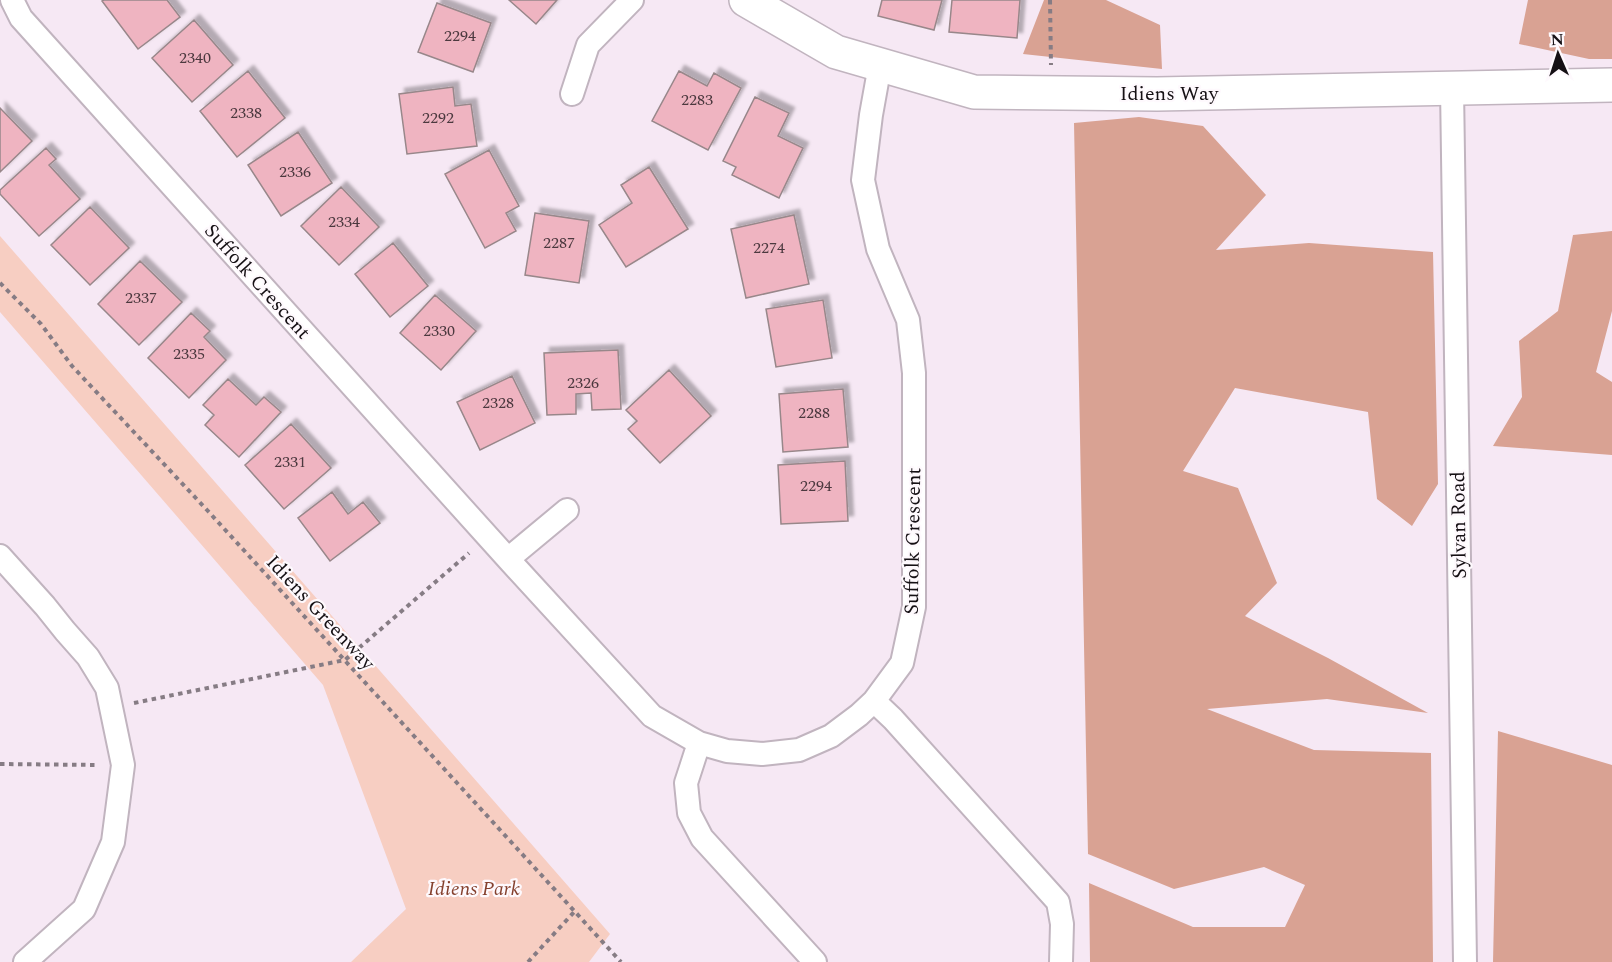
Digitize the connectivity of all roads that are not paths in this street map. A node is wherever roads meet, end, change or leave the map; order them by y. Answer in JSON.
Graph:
{"nodes":[{"id":1,"x":12,"y":0,"type":"edge"},
{"id":2,"x":632,"y":0,"type":"edge"},
{"id":3,"x":746,"y":0,"type":"edge"},
{"id":4,"x":880,"y":65,"type":"junction"},
{"id":5,"x":1612,"y":85,"type":"edge"},
{"id":6,"x":1452,"y":88,"type":"junction"},
{"id":7,"x":572,"y":94,"type":"dead end"},
{"id":8,"x":567,"y":510,"type":"dead end"},
{"id":9,"x":0,"y":556,"type":"edge"},
{"id":10,"x":508,"y":559,"type":"junction"},
{"id":11,"x":874,"y":701,"type":"junction"},
{"id":12,"x":699,"y":743,"type":"junction"},
{"id":13,"x":25,"y":962,"type":"edge"},
{"id":14,"x":814,"y":962,"type":"edge"},
{"id":15,"x":1061,"y":962,"type":"edge"},
{"id":16,"x":1465,"y":962,"type":"edge"}],
"edges":[{"from":1,"to":10,"type":"street","name":"Suffolk Crescent"},
{"from":2,"to":7,"type":"street"},
{"from":3,"to":4,"type":"street","name":"Idiens Way"},
{"from":4,"to":6,"type":"street","name":"Idiens Way"},
{"from":4,"to":11,"type":"street","name":"Suffolk Crescent"},
{"from":5,"to":6,"type":"street","name":"Idiens Way"},
{"from":6,"to":16,"type":"street","name":"Sylvan Road"},
{"from":8,"to":10,"type":"street"},
{"from":9,"to":13,"type":"street"},
{"from":10,"to":12,"type":"street","name":"Suffolk Crescent"},
{"from":11,"to":12,"type":"street","name":"Suffolk Crescent"},
{"from":11,"to":15,"type":"street"},
{"from":12,"to":14,"type":"street"}]}
